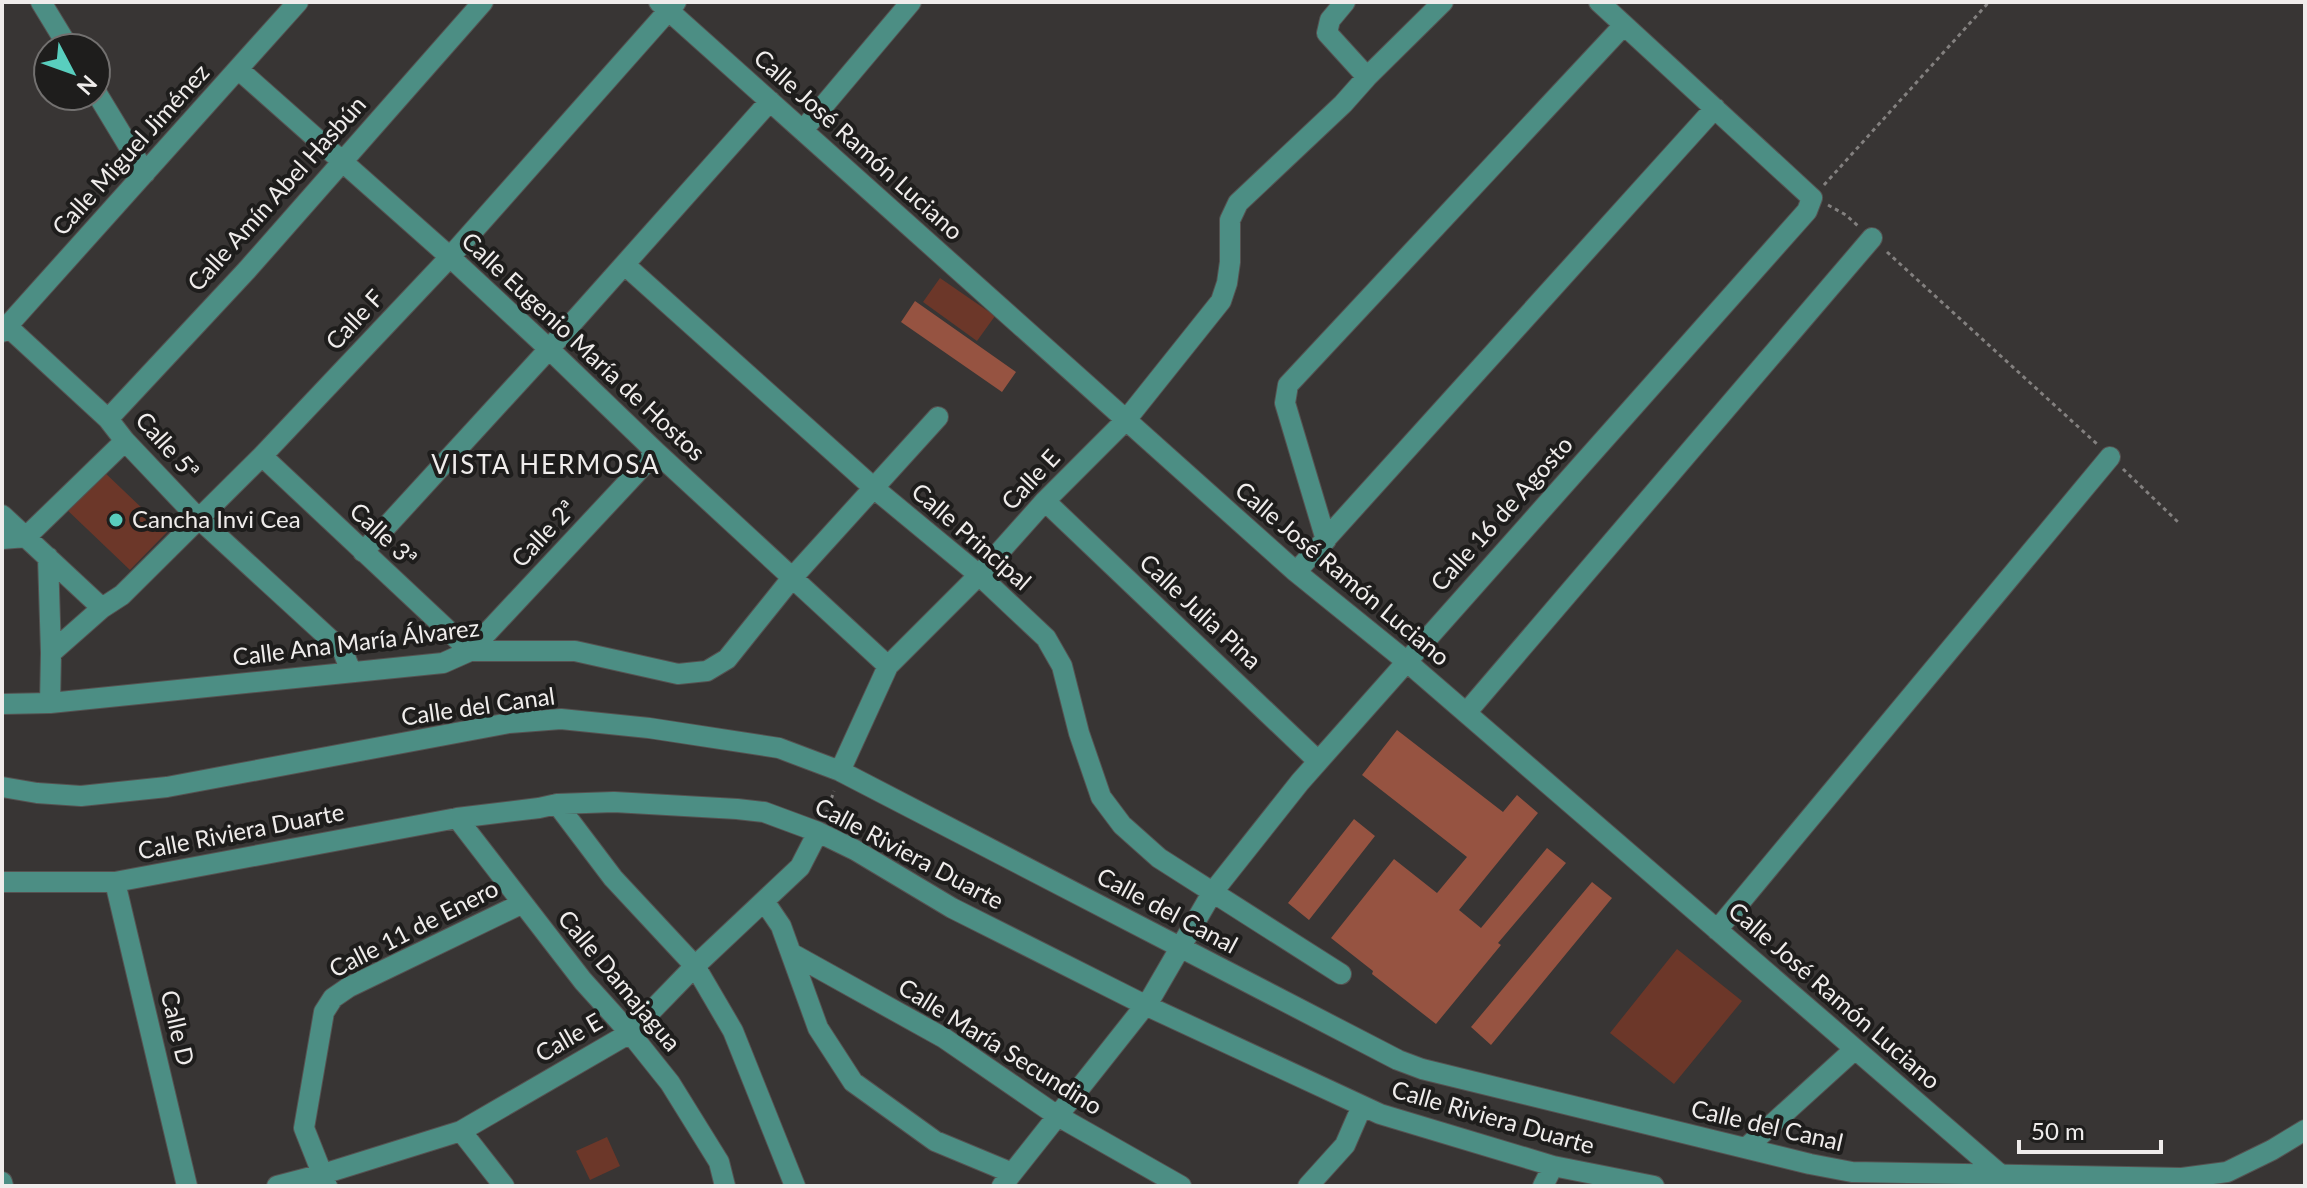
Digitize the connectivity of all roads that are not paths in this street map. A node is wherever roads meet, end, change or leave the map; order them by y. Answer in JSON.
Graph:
{"nodes":[{"id":1,"x":41,"y":2,"type":"edge"},
{"id":2,"x":298,"y":2,"type":"edge"},
{"id":3,"x":483,"y":2,"type":"edge"},
{"id":4,"x":911,"y":2,"type":"edge"},
{"id":5,"x":1345,"y":2,"type":"edge"},
{"id":6,"x":1443,"y":2,"type":"edge"},
{"id":7,"x":1599,"y":2,"type":"edge"},
{"id":8,"x":668,"y":5,"type":"edge"},
{"id":9,"x":1624,"y":25,"type":"junction"},
{"id":10,"x":59,"y":32,"type":"edge"},
{"id":11,"x":238,"y":69,"type":"junction"},
{"id":12,"x":1367,"y":77,"type":"junction"},
{"id":13,"x":770,"y":101,"type":"junction"},
{"id":14,"x":1715,"y":108,"type":"junction"},
{"id":15,"x":108,"y":112,"type":"edge"},
{"id":16,"x":803,"y":130,"type":"junction"},
{"id":17,"x":341,"y":161,"type":"junction"},
{"id":18,"x":145,"y":173,"type":"junction"},
{"id":19,"x":1872,"y":238,"type":"road end"},
{"id":20,"x":450,"y":257,"type":"junction"},
{"id":21,"x":625,"y":265,"type":"junction"},
{"id":22,"x":4,"y":329,"type":"edge"},
{"id":23,"x":549,"y":349,"type":"junction"},
{"id":24,"x":938,"y":417,"type":"dead end"},
{"id":25,"x":108,"y":419,"type":"junction"},
{"id":26,"x":1126,"y":420,"type":"junction"},
{"id":27,"x":125,"y":441,"type":"junction"},
{"id":28,"x":656,"y":452,"type":"junction"},
{"id":29,"x":262,"y":456,"type":"junction"},
{"id":30,"x":2110,"y":457,"type":"road end"},
{"id":31,"x":875,"y":489,"type":"junction"},
{"id":32,"x":1045,"y":501,"type":"junction"},
{"id":33,"x":2,"y":515,"type":"edge"},
{"id":34,"x":198,"y":518,"type":"junction"},
{"id":35,"x":26,"y":537,"type":"junction"},
{"id":36,"x":2,"y":539,"type":"edge"},
{"id":37,"x":1326,"y":540,"type":"junction"},
{"id":38,"x":363,"y":552,"type":"junction"},
{"id":39,"x":48,"y":557,"type":"junction"},
{"id":40,"x":1296,"y":572,"type":"junction"},
{"id":41,"x":979,"y":575,"type":"junction"},
{"id":42,"x":792,"y":578,"type":"junction"},
{"id":43,"x":102,"y":608,"type":"junction"},
{"id":44,"x":470,"y":651,"type":"junction"},
{"id":45,"x":51,"y":653,"type":"junction"},
{"id":46,"x":1406,"y":661,"type":"junction"},
{"id":47,"x":888,"y":666,"type":"junction"},
{"id":48,"x":351,"y":672,"type":"junction"},
{"id":49,"x":50,"y":703,"type":"junction"},
{"id":50,"x":2,"y":704,"type":"edge"},
{"id":51,"x":1466,"y":713,"type":"junction"},
{"id":52,"x":1318,"y":761,"type":"junction"},
{"id":53,"x":839,"y":775,"type":"junction"},
{"id":54,"x":2,"y":787,"type":"edge"},
{"id":55,"x":557,"y":804,"type":"junction"},
{"id":56,"x":457,"y":818,"type":"junction"},
{"id":57,"x":820,"y":828,"type":"junction"},
{"id":58,"x":2,"y":882,"type":"edge"},
{"id":59,"x":115,"y":882,"type":"junction"},
{"id":60,"x":1212,"y":893,"type":"junction"},
{"id":61,"x":764,"y":901,"type":"junction"},
{"id":62,"x":521,"y":904,"type":"junction"},
{"id":63,"x":1717,"y":930,"type":"junction"},
{"id":64,"x":1178,"y":950,"type":"junction"},
{"id":65,"x":791,"y":953,"type":"junction"},
{"id":66,"x":695,"y":966,"type":"junction"},
{"id":67,"x":1341,"y":974,"type":"dead end"},
{"id":68,"x":1148,"y":1002,"type":"junction"},
{"id":69,"x":630,"y":1033,"type":"junction"},
{"id":70,"x":1855,"y":1049,"type":"junction"},
{"id":71,"x":1362,"y":1106,"type":"junction"},
{"id":72,"x":1056,"y":1115,"type":"junction"},
{"id":73,"x":2305,"y":1130,"type":"edge"},
{"id":74,"x":461,"y":1131,"type":"junction"},
{"id":75,"x":1746,"y":1148,"type":"junction"},
{"id":76,"x":1553,"y":1166,"type":"junction"},
{"id":77,"x":2001,"y":1175,"type":"junction"},
{"id":78,"x":325,"y":1180,"type":"edge"},
{"id":79,"x":1007,"y":1180,"type":"edge"},
{"id":80,"x":1646,"y":1185,"type":"edge"},
{"id":81,"x":187,"y":1186,"type":"edge"},
{"id":82,"x":277,"y":1186,"type":"edge"},
{"id":83,"x":504,"y":1186,"type":"edge"},
{"id":84,"x":725,"y":1186,"type":"edge"},
{"id":85,"x":795,"y":1186,"type":"edge"},
{"id":86,"x":1181,"y":1186,"type":"edge"},
{"id":87,"x":1308,"y":1186,"type":"edge"},
{"id":88,"x":1543,"y":1186,"type":"edge"}],
"edges":[{"from":1,"to":10,"type":"street"},
{"from":2,"to":11,"type":"street","name":"Calle Miguel Jiménez"},
{"from":3,"to":17,"type":"street","name":"Calle Amín Abel Hasbún"},
{"from":4,"to":16,"type":"street"},
{"from":5,"to":12,"type":"street"},
{"from":6,"to":12,"type":"street","name":"Calle E"},
{"from":7,"to":9,"type":"street"},
{"from":8,"to":13,"type":"street","name":"Calle José Ramón Luciano"},
{"from":8,"to":20,"type":"street","name":"Calle F"},
{"from":9,"to":14,"type":"street"},
{"from":9,"to":37,"type":"street"},
{"from":11,"to":17,"type":"street","name":"Calle Eugenio María de Hostos"},
{"from":11,"to":18,"type":"street","name":"Calle Miguel Jiménez"},
{"from":12,"to":26,"type":"street","name":"Calle E"},
{"from":13,"to":16,"type":"street","name":"Calle José Ramón Luciano"},
{"from":13,"to":21,"type":"street"},
{"from":14,"to":37,"type":"street"},
{"from":14,"to":46,"type":"street","name":"Calle 16 de Agosto"},
{"from":15,"to":18,"type":"street"},
{"from":16,"to":26,"type":"street","name":"Calle José Ramón Luciano"},
{"from":17,"to":20,"type":"street","name":"Calle Eugenio María de Hostos"},
{"from":17,"to":25,"type":"street","name":"Calle Amín Abel Hasbún"},
{"from":18,"to":22,"type":"street","name":"Calle Miguel Jiménez"},
{"from":19,"to":51,"type":"street"},
{"from":20,"to":23,"type":"street","name":"Calle Eugenio María de Hostos"},
{"from":20,"to":29,"type":"street","name":"Calle F"},
{"from":21,"to":23,"type":"street"},
{"from":21,"to":31,"type":"street","name":"Calle Principal"},
{"from":22,"to":25,"type":"street","name":"Calle 5ª"},
{"from":23,"to":28,"type":"street","name":"Calle Eugenio María de Hostos"},
{"from":23,"to":38,"type":"street"},
{"from":24,"to":31,"type":"street","name":"Calle Ana María Álvarez"},
{"from":25,"to":27,"type":"street","name":"Calle 5ª"},
{"from":26,"to":32,"type":"street","name":"Calle E"},
{"from":26,"to":40,"type":"street","name":"Calle José Ramón Luciano"},
{"from":27,"to":34,"type":"street","name":"Calle 5ª"},
{"from":27,"to":35,"type":"street"},
{"from":28,"to":42,"type":"street","name":"Calle Eugenio María de Hostos"},
{"from":28,"to":44,"type":"street","name":"Calle 2ª"},
{"from":29,"to":34,"type":"street","name":"Calle F"},
{"from":29,"to":38,"type":"street","name":"Calle 3ª"},
{"from":30,"to":63,"type":"street"},
{"from":31,"to":41,"type":"street","name":"Calle Principal"},
{"from":31,"to":42,"type":"street","name":"Calle Ana María Álvarez"},
{"from":32,"to":41,"type":"street","name":"Calle E"},
{"from":32,"to":52,"type":"street","name":"Calle Julia Pina"},
{"from":33,"to":35,"type":"street"},
{"from":34,"to":43,"type":"street","name":"Calle F"},
{"from":34,"to":48,"type":"street","name":"Calle 5ª"},
{"from":35,"to":36,"type":"street"},
{"from":35,"to":39,"type":"street"},
{"from":37,"to":40,"type":"street"},
{"from":38,"to":44,"type":"street","name":"Calle 3ª"},
{"from":39,"to":43,"type":"street"},
{"from":39,"to":45,"type":"street"},
{"from":40,"to":46,"type":"street","name":"Calle José Ramón Luciano"},
{"from":41,"to":47,"type":"street","name":"Calle E"},
{"from":41,"to":60,"type":"street","name":"Calle Principal"},
{"from":42,"to":44,"type":"street","name":"Calle Ana María Álvarez"},
{"from":42,"to":47,"type":"street","name":"Calle Eugenio María de Hostos"},
{"from":43,"to":45,"type":"street","name":"Calle F"},
{"from":44,"to":48,"type":"street","name":"Calle Ana María Álvarez"},
{"from":45,"to":49,"type":"street"},
{"from":46,"to":51,"type":"street","name":"Calle José Ramón Luciano"},
{"from":46,"to":52,"type":"street","name":"Calle 16 de Agosto"},
{"from":47,"to":53,"type":"street","name":"Calle E"},
{"from":48,"to":49,"type":"street","name":"Calle Ana María Álvarez"},
{"from":49,"to":50,"type":"street","name":"Calle Ana María Álvarez"},
{"from":51,"to":63,"type":"street","name":"Calle José Ramón Luciano"},
{"from":52,"to":60,"type":"street","name":"Calle 16 de Agosto"},
{"from":53,"to":54,"type":"street","name":"Calle del Canal"},
{"from":53,"to":64,"type":"street","name":"Calle del Canal"},
{"from":55,"to":56,"type":"street","name":"Calle Riviera Duarte"},
{"from":55,"to":57,"type":"street","name":"Calle Riviera Duarte"},
{"from":55,"to":66,"type":"street"},
{"from":56,"to":59,"type":"street","name":"Calle Riviera Duarte"},
{"from":56,"to":62,"type":"street","name":"Calle Damajagua"},
{"from":57,"to":61,"type":"street","name":"Calle E"},
{"from":57,"to":68,"type":"street","name":"Calle Riviera Duarte"},
{"from":58,"to":59,"type":"street","name":"Calle Riviera Duarte"},
{"from":59,"to":81,"type":"street","name":"Calle D"},
{"from":60,"to":64,"type":"street","name":"Calle 16 de Agosto"},
{"from":60,"to":67,"type":"street","name":"Calle Principal"},
{"from":61,"to":65,"type":"street"},
{"from":61,"to":66,"type":"street","name":"Calle E"},
{"from":62,"to":69,"type":"street","name":"Calle Damajagua"},
{"from":62,"to":78,"type":"street","name":"Calle 11 de Enero"},
{"from":63,"to":70,"type":"street","name":"Calle José Ramón Luciano"},
{"from":64,"to":68,"type":"street","name":"Calle 16 de Agosto"},
{"from":64,"to":75,"type":"street","name":"Calle del Canal"},
{"from":65,"to":72,"type":"street","name":"Calle María Secundino"},
{"from":65,"to":79,"type":"street"},
{"from":66,"to":69,"type":"street","name":"Calle E"},
{"from":66,"to":85,"type":"street"},
{"from":68,"to":71,"type":"street","name":"Calle Riviera Duarte"},
{"from":68,"to":72,"type":"street","name":"Calle 16 de Agosto"},
{"from":69,"to":74,"type":"street","name":"Calle E"},
{"from":69,"to":84,"type":"street","name":"Calle Damajagua"},
{"from":70,"to":75,"type":"street"},
{"from":70,"to":77,"type":"street","name":"Calle José Ramón Luciano"},
{"from":71,"to":76,"type":"street","name":"Calle Riviera Duarte"},
{"from":71,"to":87,"type":"street"},
{"from":72,"to":79,"type":"street","name":"Calle 16 de Agosto"},
{"from":72,"to":86,"type":"street","name":"Calle María Secundino"},
{"from":73,"to":77,"type":"street","name":"Calle del Canal"},
{"from":74,"to":78,"type":"street","name":"Calle E"},
{"from":74,"to":83,"type":"street"},
{"from":75,"to":77,"type":"street","name":"Calle del Canal"},
{"from":76,"to":80,"type":"street","name":"Calle Riviera Duarte"},
{"from":76,"to":88,"type":"street"},
{"from":78,"to":82,"type":"street","name":"Calle E"}]}
